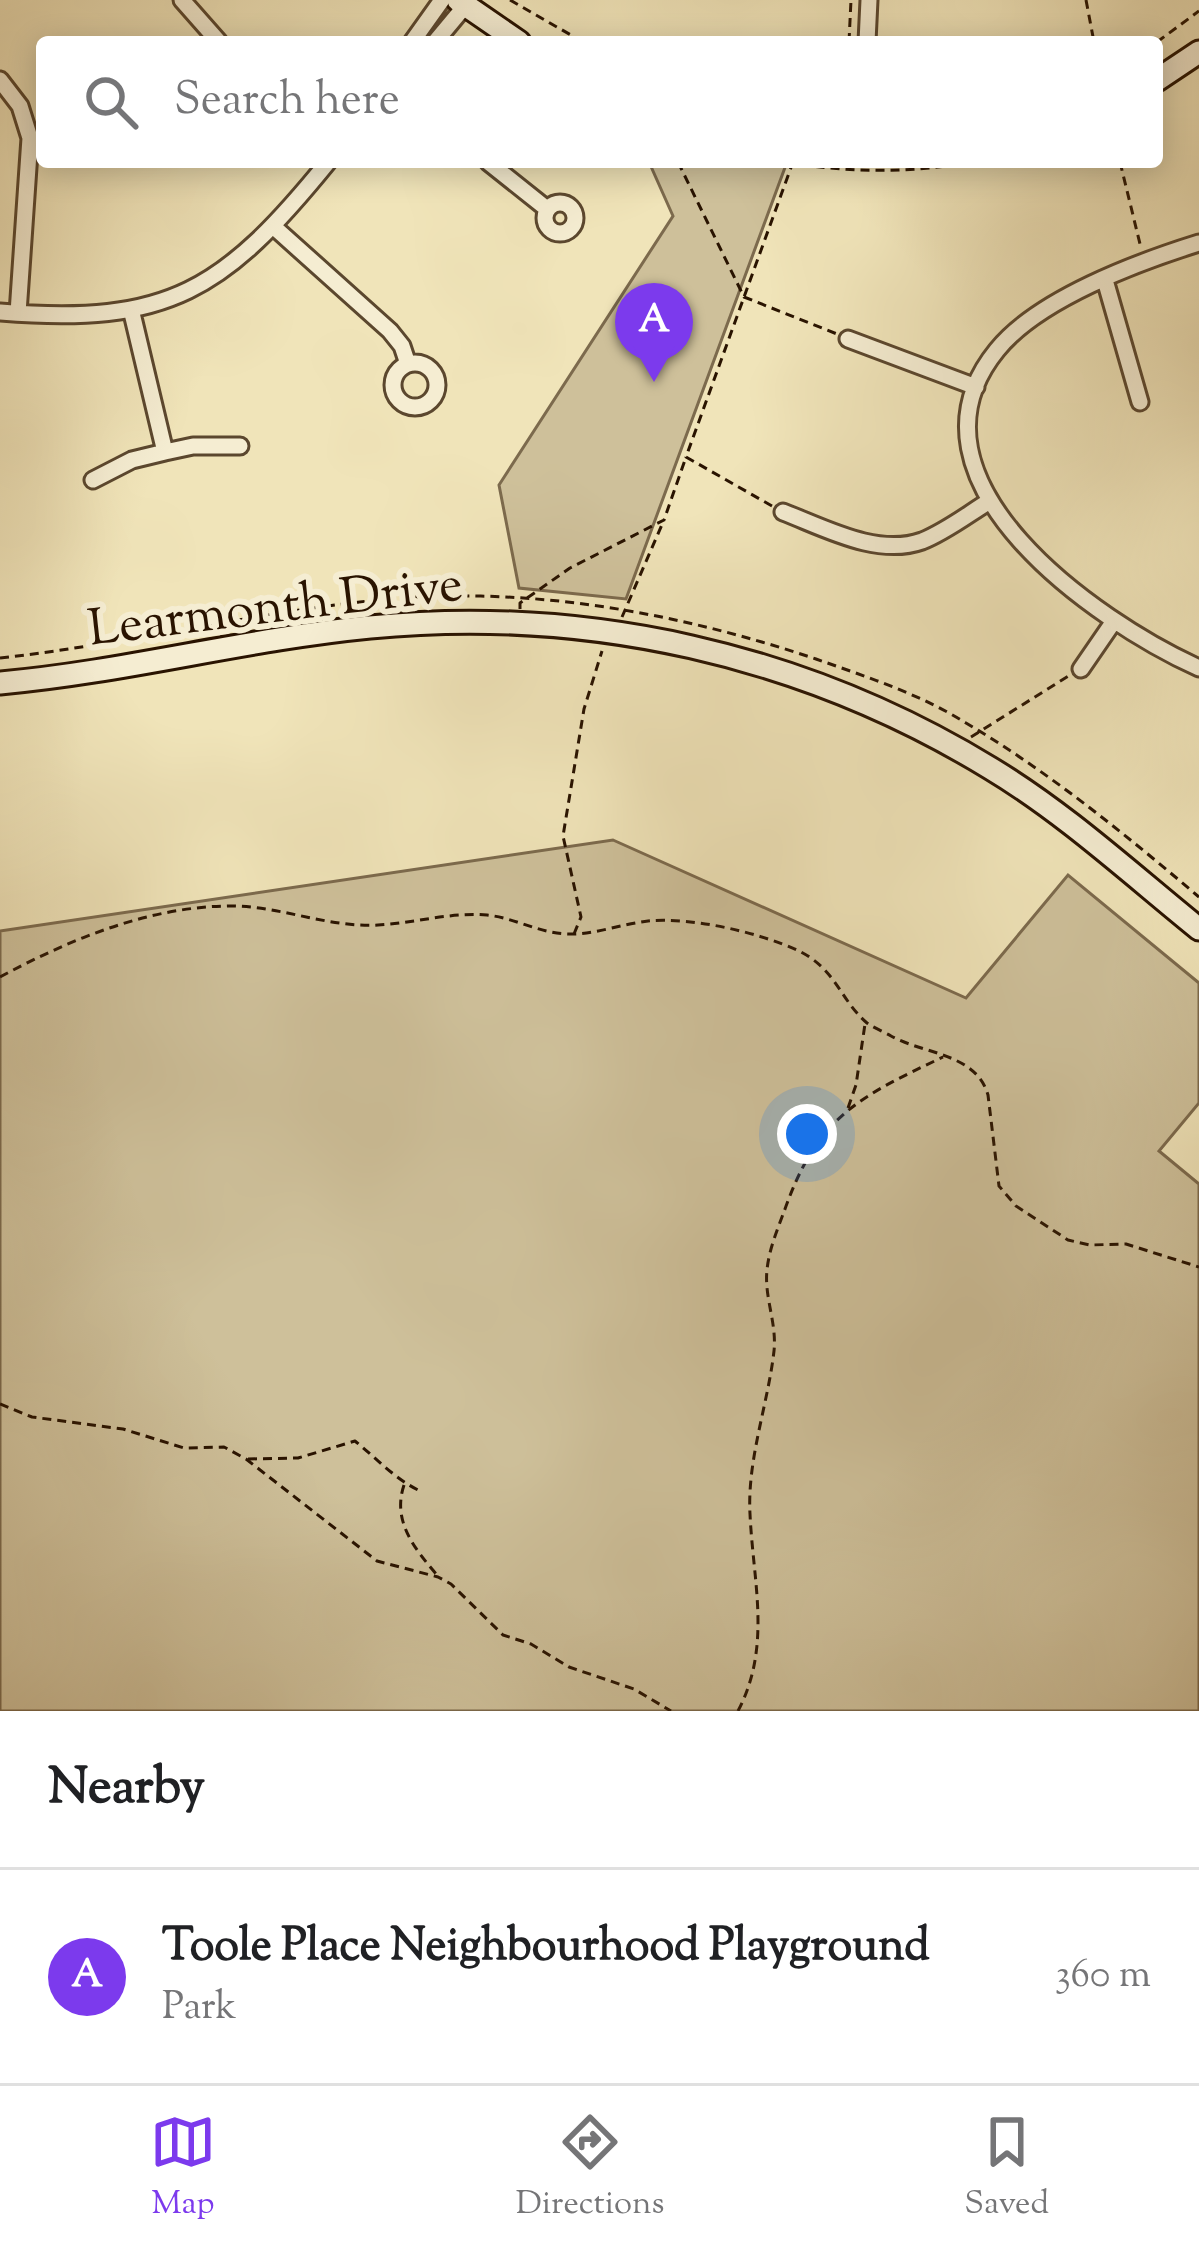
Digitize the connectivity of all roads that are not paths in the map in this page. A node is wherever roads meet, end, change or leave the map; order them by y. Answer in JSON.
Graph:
{"nodes":[{"id":1,"x":182,"y":0,"type":"edge"},
{"id":2,"x":442,"y":0,"type":"edge"},
{"id":3,"x":869,"y":0,"type":"edge"},
{"id":4,"x":462,"y":3,"type":"edge"},
{"id":5,"x":214,"y":36,"type":"edge"},
{"id":6,"x":416,"y":36,"type":"edge"},
{"id":7,"x":439,"y":36,"type":"edge"},
{"id":8,"x":510,"y":36,"type":"edge"},
{"id":9,"x":867,"y":36,"type":"edge"},
{"id":10,"x":1199,"y":52,"type":"edge"},
{"id":11,"x":1163,"y":76,"type":"edge"},
{"id":12,"x":0,"y":80,"type":"edge"},
{"id":13,"x":322,"y":168,"type":"edge"},
{"id":14,"x":496,"y":168,"type":"edge"},
{"id":15,"x":547,"y":209,"type":"dead end"},
{"id":16,"x":274,"y":227,"type":"junction"},
{"id":17,"x":1199,"y":243,"type":"edge"},
{"id":18,"x":1105,"y":280,"type":"junction"},
{"id":19,"x":131,"y":308,"type":"junction"},
{"id":20,"x":0,"y":312,"type":"edge"},
{"id":21,"x":18,"y":314,"type":"junction"},
{"id":22,"x":848,"y":339,"type":"road end"},
{"id":23,"x":409,"y":364,"type":"dead end"},
{"id":24,"x":976,"y":387,"type":"junction"},
{"id":25,"x":1140,"y":402,"type":"dead end"},
{"id":26,"x":240,"y":446,"type":"dead end"},
{"id":27,"x":165,"y":452,"type":"junction"},
{"id":28,"x":93,"y":480,"type":"dead end"},
{"id":29,"x":988,"y":502,"type":"junction"},
{"id":30,"x":783,"y":512,"type":"road end"},
{"id":31,"x":1114,"y":621,"type":"junction"},
{"id":32,"x":1199,"y":668,"type":"edge"},
{"id":33,"x":1081,"y":669,"type":"road end"},
{"id":34,"x":0,"y":683,"type":"edge"},
{"id":35,"x":1199,"y":929,"type":"edge"}],
"edges":[{"from":1,"to":5,"type":"street"},
{"from":2,"to":6,"type":"street"},
{"from":3,"to":9,"type":"street"},
{"from":4,"to":7,"type":"street"},
{"from":4,"to":8,"type":"street"},
{"from":10,"to":11,"type":"street"},
{"from":12,"to":21,"type":"street"},
{"from":13,"to":16,"type":"street"},
{"from":14,"to":15,"type":"street"},
{"from":16,"to":19,"type":"street"},
{"from":16,"to":23,"type":"street"},
{"from":17,"to":18,"type":"street"},
{"from":18,"to":24,"type":"street"},
{"from":18,"to":25,"type":"street"},
{"from":19,"to":21,"type":"street"},
{"from":19,"to":27,"type":"street"},
{"from":20,"to":21,"type":"street"},
{"from":22,"to":24,"type":"street"},
{"from":24,"to":29,"type":"street"},
{"from":26,"to":27,"type":"street"},
{"from":27,"to":28,"type":"street"},
{"from":29,"to":30,"type":"street"},
{"from":29,"to":31,"type":"street"},
{"from":31,"to":32,"type":"street"},
{"from":31,"to":33,"type":"street"},
{"from":34,"to":35,"type":"street","name":"Learmonth Drive"}]}
